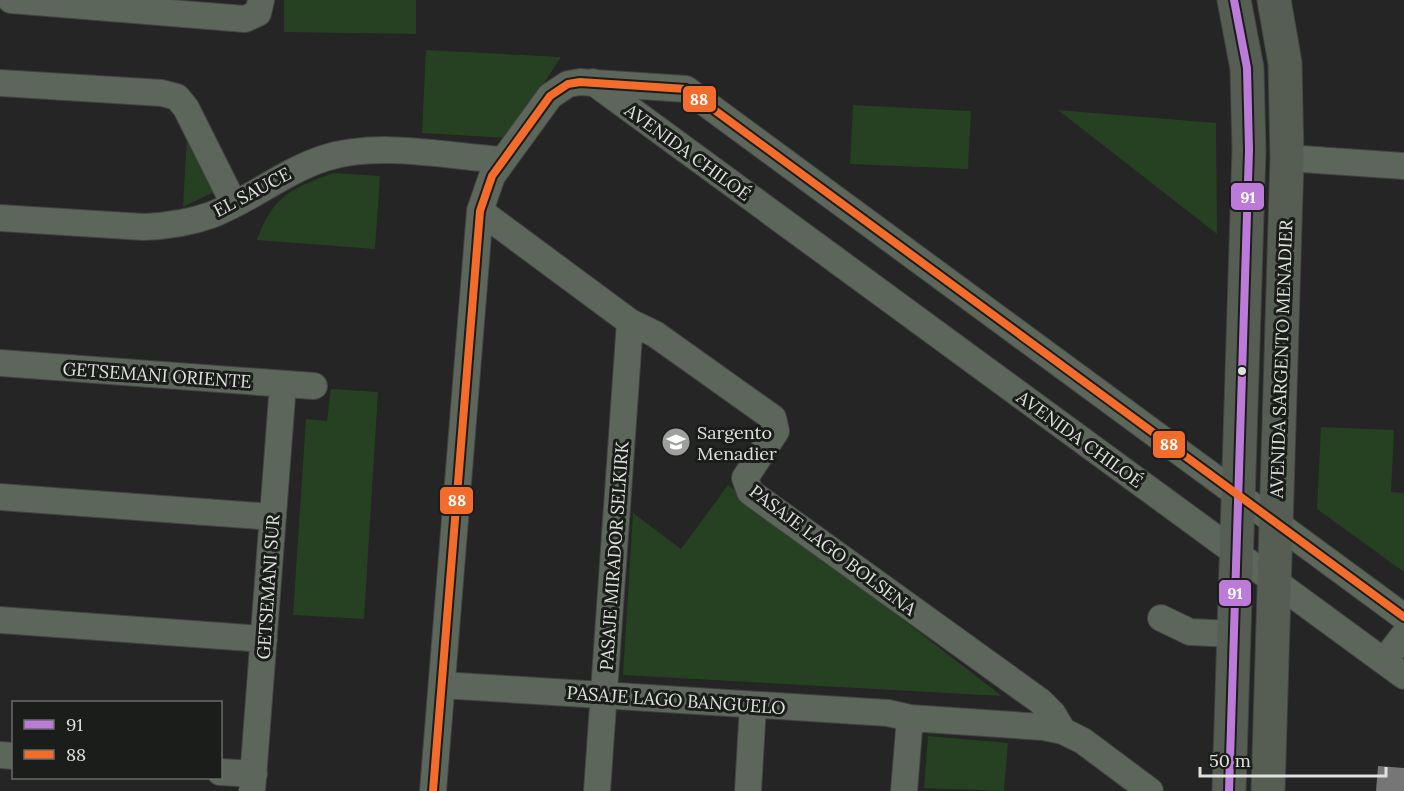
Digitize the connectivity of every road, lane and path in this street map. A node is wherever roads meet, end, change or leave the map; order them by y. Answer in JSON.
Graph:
{"nodes":[{"id":1,"x":11,"y":0,"type":"edge"},
{"id":2,"x":1234,"y":0,"type":"edge"},
{"id":3,"x":1274,"y":0,"type":"edge"},
{"id":4,"x":258,"y":8,"type":"edge"},
{"id":5,"x":1285,"y":63,"type":"junction"},
{"id":6,"x":1247,"y":68,"type":"junction"},
{"id":7,"x":592,"y":82,"type":"junction"},
{"id":8,"x":0,"y":83,"type":"edge"},
{"id":9,"x":1287,"y":158,"type":"junction"},
{"id":10,"x":502,"y":160,"type":"junction"},
{"id":11,"x":1404,"y":166,"type":"edge"},
{"id":12,"x":234,"y":204,"type":"junction"},
{"id":13,"x":480,"y":211,"type":"junction"},
{"id":14,"x":0,"y":218,"type":"edge"},
{"id":15,"x":630,"y":322,"type":"junction"},
{"id":16,"x":0,"y":363,"type":"edge"},
{"id":17,"x":283,"y":384,"type":"junction"},
{"id":18,"x":314,"y":386,"type":"dead end"},
{"id":19,"x":1239,"y":495,"type":"junction"},
{"id":20,"x":0,"y":497,"type":"edge"},
{"id":21,"x":273,"y":517,"type":"junction"},
{"id":22,"x":1276,"y":523,"type":"junction"},
{"id":23,"x":1237,"y":554,"type":"junction"},
{"id":24,"x":1275,"y":582,"type":"junction"},
{"id":25,"x":1404,"y":617,"type":"edge"},
{"id":26,"x":1161,"y":618,"type":"dead end"},
{"id":27,"x":0,"y":620,"type":"edge"},
{"id":28,"x":1234,"y":634,"type":"junction"},
{"id":29,"x":1404,"y":635,"type":"edge"},
{"id":30,"x":264,"y":639,"type":"junction"},
{"id":31,"x":1383,"y":661,"type":"junction"},
{"id":32,"x":1404,"y":676,"type":"edge"},
{"id":33,"x":442,"y":685,"type":"junction"},
{"id":34,"x":604,"y":695,"type":"junction"},
{"id":35,"x":753,"y":705,"type":"junction"},
{"id":36,"x":910,"y":718,"type":"junction"},
{"id":37,"x":1064,"y":731,"type":"junction"},
{"id":38,"x":222,"y":773,"type":"edge"},
{"id":39,"x":253,"y":783,"type":"edge"},
{"id":40,"x":433,"y":791,"type":"edge"},
{"id":41,"x":597,"y":791,"type":"edge"},
{"id":42,"x":748,"y":791,"type":"edge"},
{"id":43,"x":904,"y":791,"type":"edge"},
{"id":44,"x":1150,"y":791,"type":"edge"},
{"id":45,"x":1229,"y":791,"type":"edge"},
{"id":46,"x":1268,"y":791,"type":"edge"}],
"edges":[{"from":1,"to":4,"type":"street"},
{"from":2,"to":6,"type":"street","name":"AVENIDA SARGENTO MENADIER"},
{"from":3,"to":5,"type":"street","name":"AVENIDA SARGENTO MENADIER"},
{"from":5,"to":6,"type":"street"},
{"from":5,"to":9,"type":"street","name":"AVENIDA SARGENTO MENADIER"},
{"from":6,"to":19,"type":"street","name":"AVENIDA SARGENTO MENADIER"},
{"from":7,"to":10,"type":"street"},
{"from":7,"to":19,"type":"street","name":"AVENIDA CHILOÉ"},
{"from":7,"to":23,"type":"street","name":"AVENIDA CHILOÉ"},
{"from":8,"to":12,"type":"street"},
{"from":9,"to":11,"type":"street"},
{"from":9,"to":22,"type":"street","name":"AVENIDA SARGENTO MENADIER"},
{"from":10,"to":12,"type":"street","name":"EL SAUCE"},
{"from":10,"to":13,"type":"street"},
{"from":12,"to":14,"type":"street","name":"EL SAUCE"},
{"from":13,"to":15,"type":"street","name":"PASAJE LAGO BOLSENA"},
{"from":13,"to":33,"type":"street"},
{"from":15,"to":34,"type":"street","name":"PASAJE MIRADOR SELKIRK"},
{"from":15,"to":37,"type":"street","name":"PASAJE LAGO BOLSENA"},
{"from":16,"to":17,"type":"street","name":"GETSEMANI ORIENTE"},
{"from":17,"to":18,"type":"street","name":"GETSEMANI ORIENTE"},
{"from":17,"to":21,"type":"street","name":"GETSEMANI SUR"},
{"from":19,"to":22,"type":"street","name":"AVENIDA CHILOÉ"},
{"from":19,"to":23,"type":"street","name":"AVENIDA SARGENTO MENADIER"},
{"from":20,"to":21,"type":"street"},
{"from":21,"to":30,"type":"street","name":"GETSEMANI SUR"},
{"from":22,"to":24,"type":"street","name":"AVENIDA SARGENTO MENADIER"},
{"from":22,"to":25,"type":"street","name":"AVENIDA CHILOÉ"},
{"from":23,"to":24,"type":"street","name":"AVENIDA CHILOÉ"},
{"from":23,"to":28,"type":"street","name":"AVENIDA SARGENTO MENADIER"},
{"from":24,"to":31,"type":"street","name":"AVENIDA CHILOÉ"},
{"from":24,"to":46,"type":"street","name":"AVENIDA SARGENTO MENADIER"},
{"from":26,"to":28,"type":"street"},
{"from":27,"to":30,"type":"street"},
{"from":28,"to":45,"type":"street","name":"AVENIDA SARGENTO MENADIER"},
{"from":29,"to":31,"type":"street"},
{"from":30,"to":39,"type":"street","name":"GETSEMANI SUR"},
{"from":31,"to":32,"type":"street","name":"AVENIDA CHILOÉ"},
{"from":33,"to":34,"type":"street","name":"PASAJE LAGO BANGUELO"},
{"from":33,"to":40,"type":"street"},
{"from":34,"to":35,"type":"street","name":"PASAJE LAGO BANGUELO"},
{"from":34,"to":41,"type":"street","name":"PASAJE MIRADOR SELKIRK"},
{"from":35,"to":36,"type":"street","name":"PASAJE LAGO BANGUELO"},
{"from":35,"to":42,"type":"street"},
{"from":36,"to":37,"type":"street","name":"PASAJE LAGO BOLSENA"},
{"from":36,"to":43,"type":"street"},
{"from":37,"to":44,"type":"street","name":"PASAJE LAGO BOLSENA"},
{"from":38,"to":39,"type":"street"}]}
